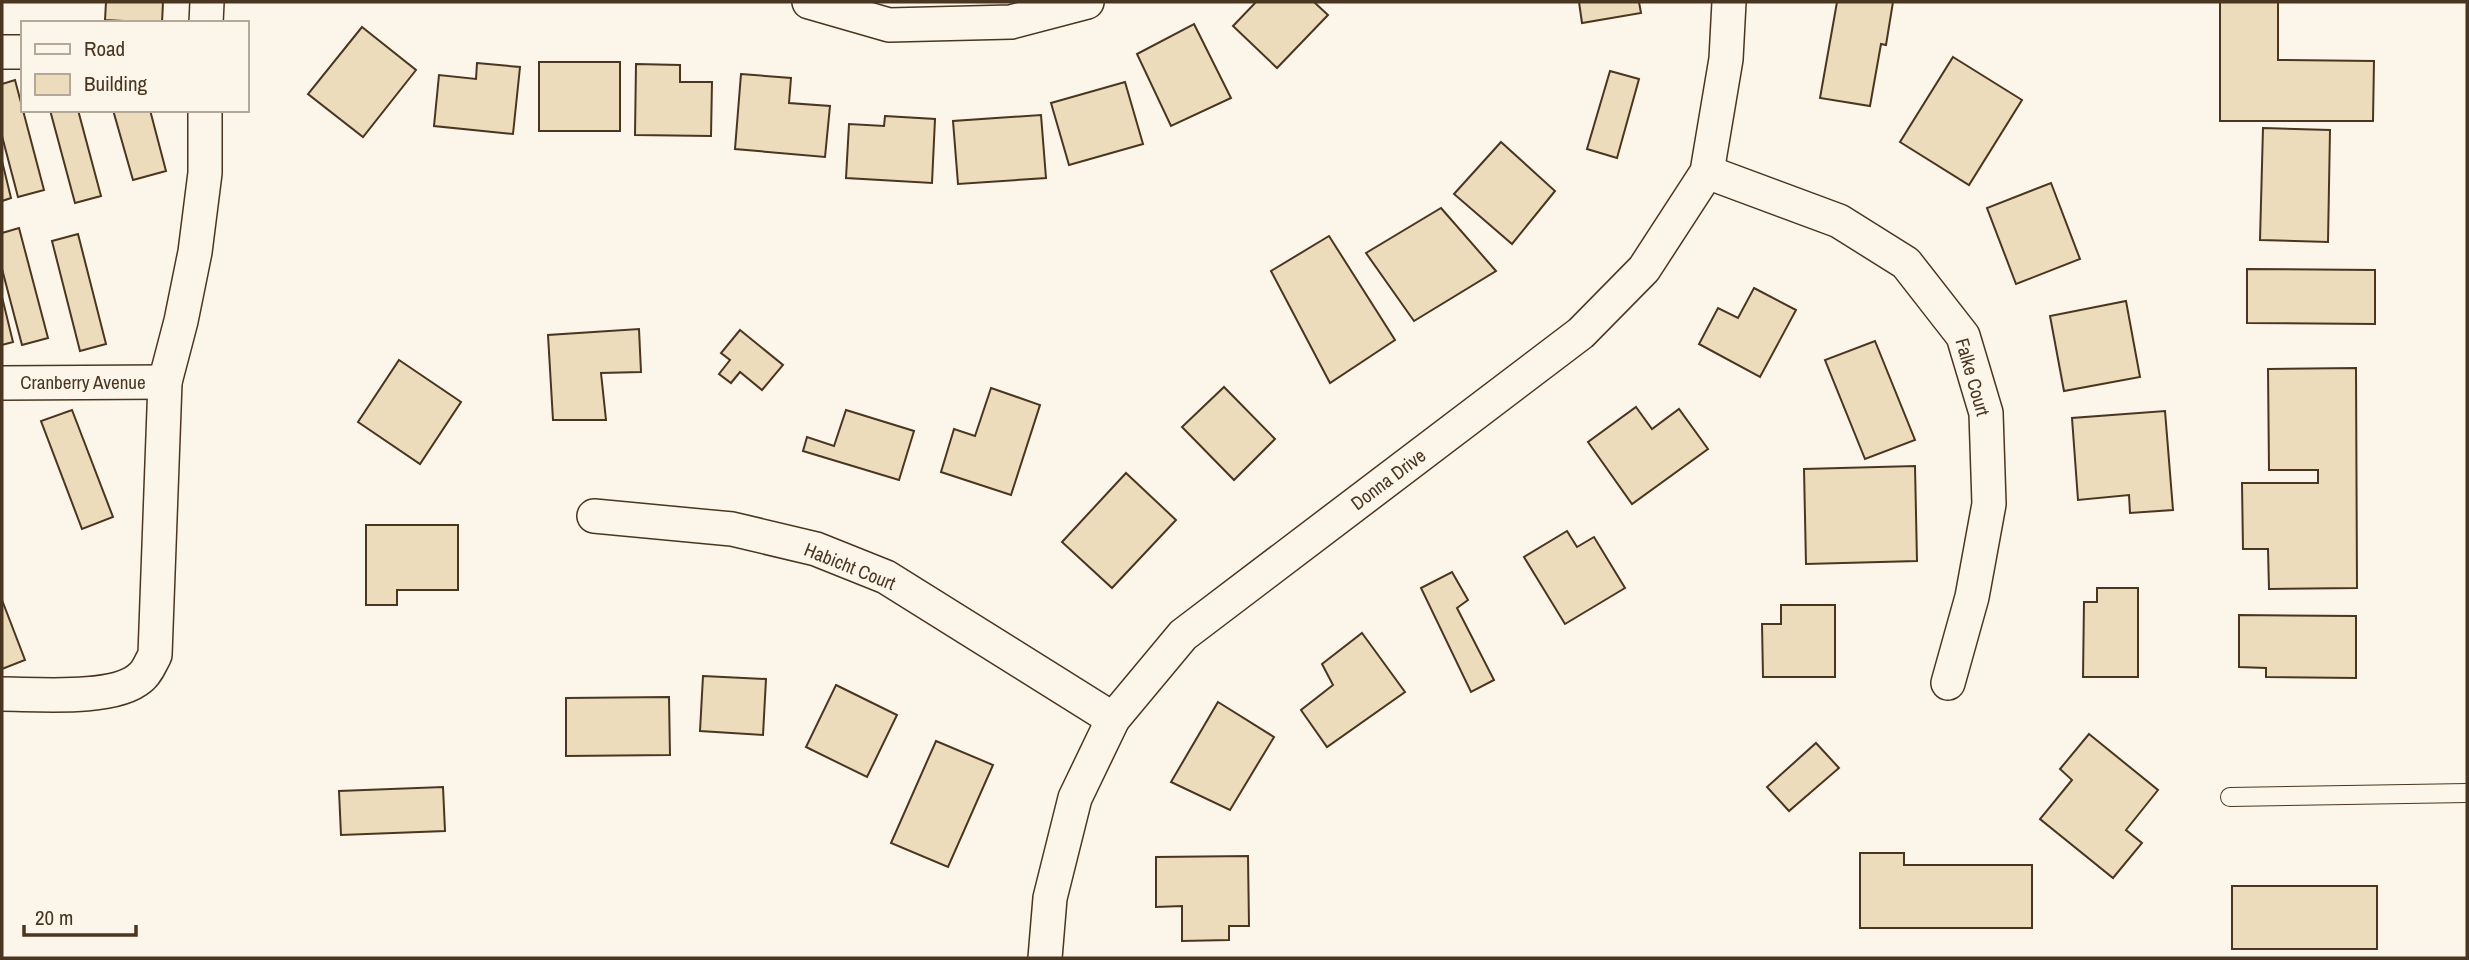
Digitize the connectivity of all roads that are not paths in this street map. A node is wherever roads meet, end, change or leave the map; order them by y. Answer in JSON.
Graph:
{"nodes":[{"id":1,"x":206,"y":2,"type":"edge"},
{"id":2,"x":809,"y":2,"type":"edge"},
{"id":3,"x":1087,"y":2,"type":"edge"},
{"id":4,"x":1730,"y":2,"type":"edge"},
{"id":5,"x":206,"y":21,"type":"edge"},
{"id":6,"x":2,"y":52,"type":"edge"},
{"id":7,"x":21,"y":52,"type":"edge"},
{"id":8,"x":205,"y":112,"type":"edge"},
{"id":9,"x":1707,"y":172,"type":"junction"},
{"id":10,"x":165,"y":382,"type":"junction"},
{"id":11,"x":2,"y":383,"type":"edge"},
{"id":12,"x":594,"y":516,"type":"dead end"},
{"id":13,"x":1948,"y":683,"type":"dead end"},
{"id":14,"x":2,"y":695,"type":"edge"},
{"id":15,"x":1113,"y":719,"type":"junction"},
{"id":16,"x":2467,"y":793,"type":"edge"},
{"id":17,"x":2230,"y":797,"type":"dead end"},
{"id":18,"x":1045,"y":958,"type":"edge"}],
"edges":[{"from":1,"to":5,"type":"street"},
{"from":2,"to":3,"type":"street"},
{"from":4,"to":9,"type":"street","name":"Donna Drive"},
{"from":6,"to":7,"type":"street"},
{"from":8,"to":10,"type":"street"},
{"from":9,"to":13,"type":"street","name":"Falke Court"},
{"from":9,"to":15,"type":"street","name":"Donna Drive"},
{"from":10,"to":11,"type":"street","name":"Cranberry Avenue"},
{"from":10,"to":14,"type":"street"},
{"from":12,"to":15,"type":"street","name":"Habicht Court"},
{"from":15,"to":18,"type":"street","name":"Donna Drive"},
{"from":16,"to":17,"type":"lane"}]}
